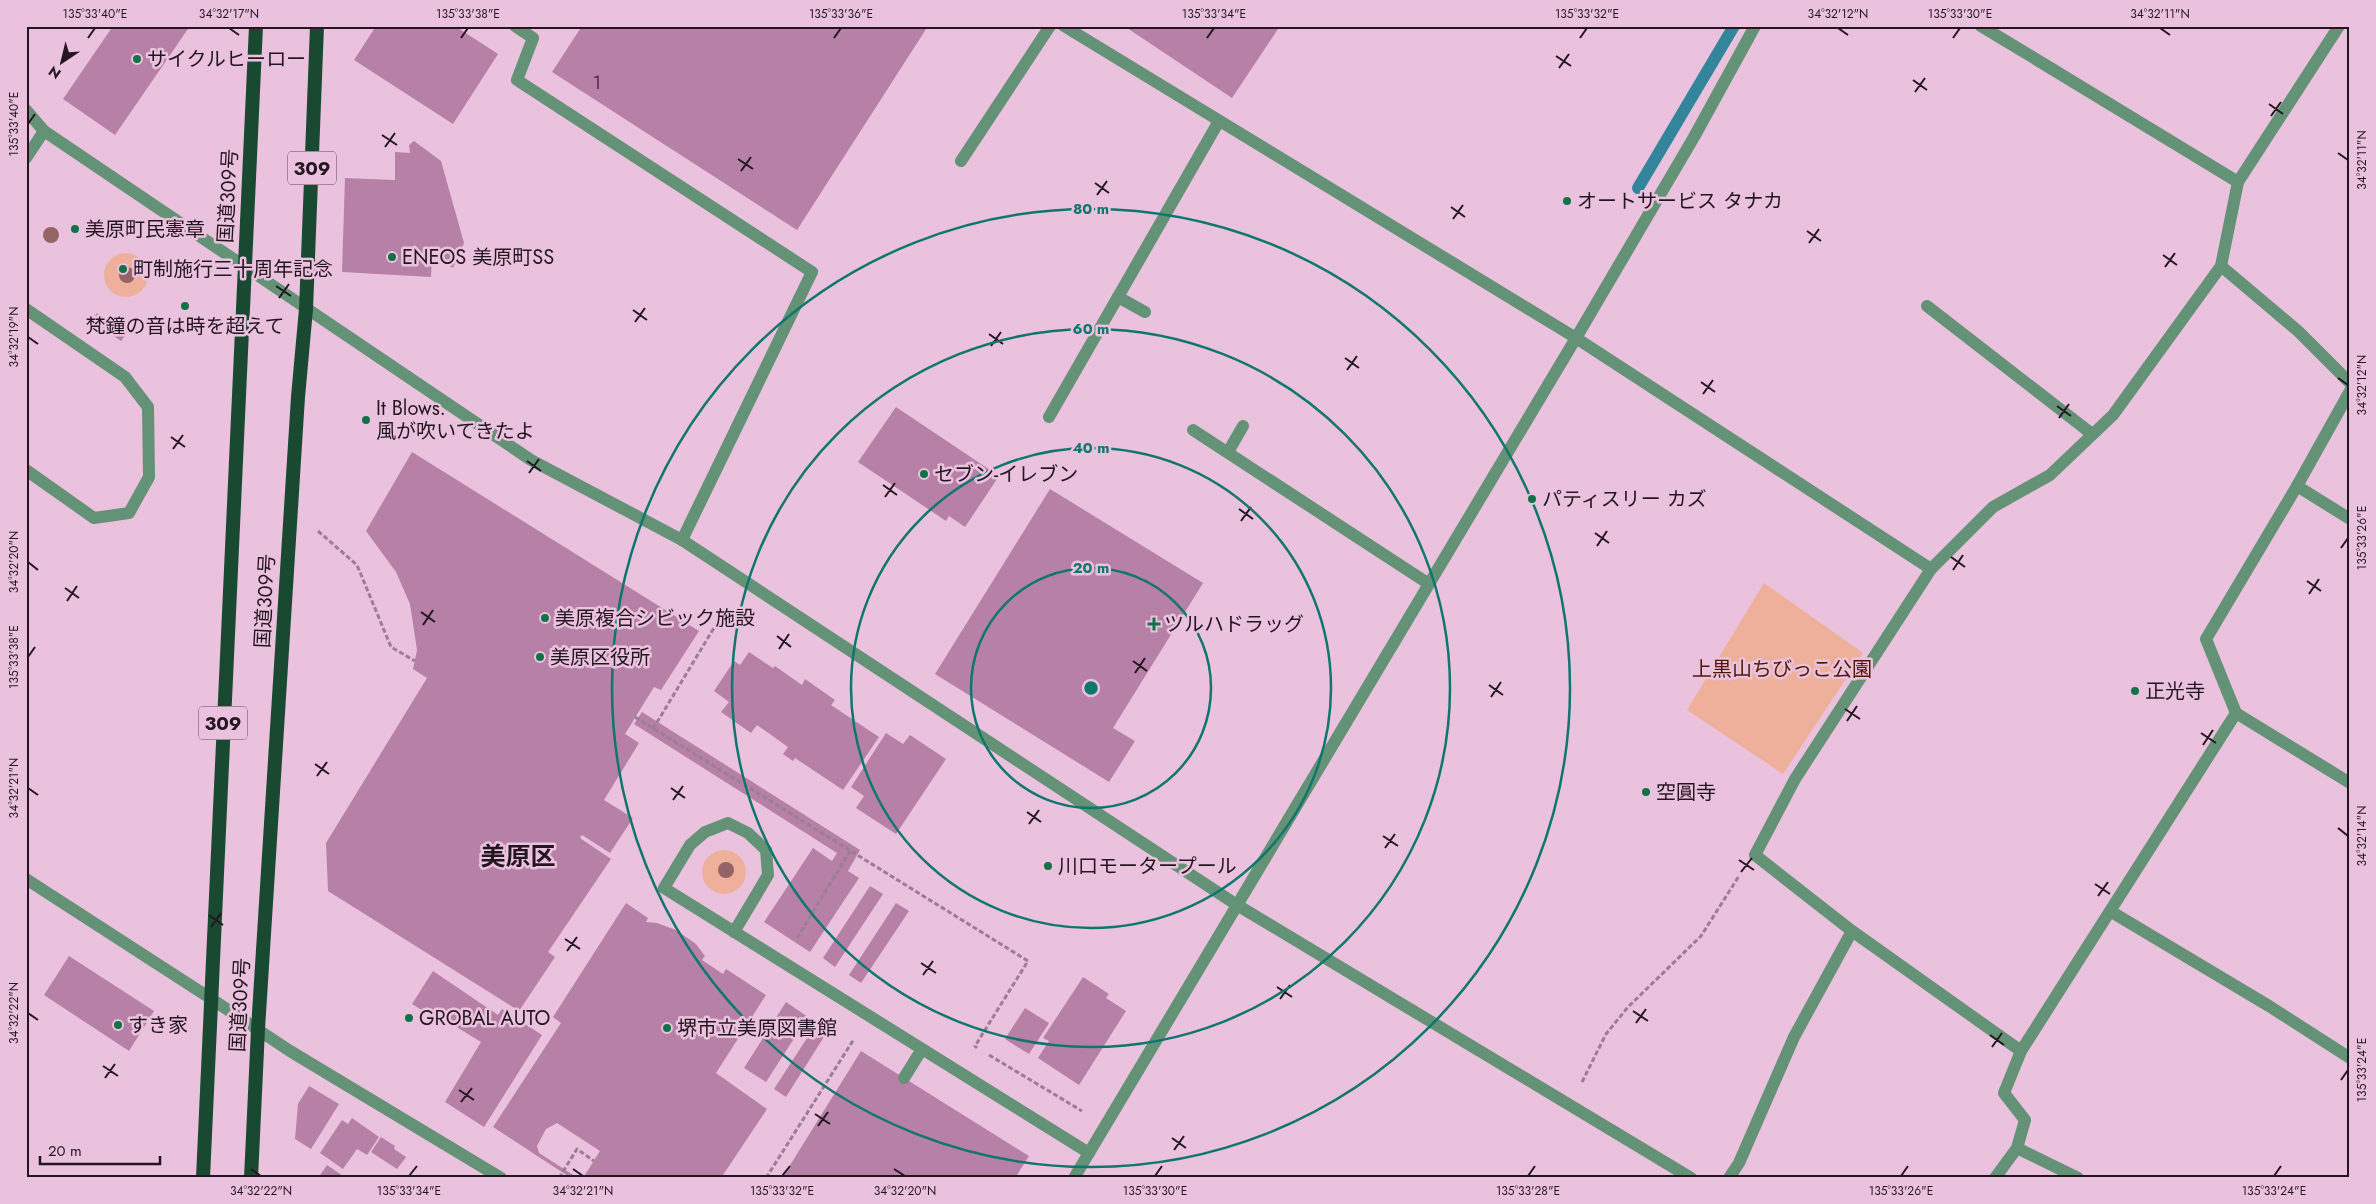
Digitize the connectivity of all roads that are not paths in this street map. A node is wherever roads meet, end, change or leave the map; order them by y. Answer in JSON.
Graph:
{"nodes":[{"id":1,"x":256,"y":26,"type":"edge"},
{"id":2,"x":317,"y":26,"type":"edge"},
{"id":3,"x":515,"y":26,"type":"edge"},
{"id":4,"x":1050,"y":26,"type":"edge"},
{"id":5,"x":1064,"y":26,"type":"edge"},
{"id":6,"x":1755,"y":26,"type":"edge"},
{"id":7,"x":1981,"y":26,"type":"edge"},
{"id":8,"x":2339,"y":26,"type":"edge"},
{"id":9,"x":26,"y":110,"type":"edge"},
{"id":10,"x":1219,"y":121,"type":"junction"},
{"id":11,"x":44,"y":131,"type":"junction"},
{"id":12,"x":26,"y":158,"type":"edge"},
{"id":13,"x":961,"y":161,"type":"dead end"},
{"id":14,"x":2238,"y":182,"type":"junction"},
{"id":15,"x":2221,"y":266,"type":"junction"},
{"id":16,"x":245,"y":268,"type":"junction"},
{"id":17,"x":1118,"y":297,"type":"junction"},
{"id":18,"x":1927,"y":306,"type":"dead end"},
{"id":19,"x":26,"y":309,"type":"edge"},
{"id":20,"x":306,"y":309,"type":"junction"},
{"id":21,"x":1145,"y":312,"type":"dead end"},
{"id":22,"x":1576,"y":338,"type":"junction"},
{"id":23,"x":2350,"y":383,"type":"edge"},
{"id":24,"x":2350,"y":391,"type":"edge"},
{"id":25,"x":1049,"y":417,"type":"dead end"},
{"id":26,"x":1244,"y":426,"type":"dead end"},
{"id":27,"x":1193,"y":430,"type":"dead end"},
{"id":28,"x":2092,"y":434,"type":"junction"},
{"id":29,"x":1228,"y":452,"type":"junction"},
{"id":30,"x":26,"y":470,"type":"edge"},
{"id":31,"x":2297,"y":486,"type":"junction"},
{"id":32,"x":2350,"y":519,"type":"edge"},
{"id":33,"x":682,"y":540,"type":"junction"},
{"id":34,"x":1931,"y":569,"type":"junction"},
{"id":35,"x":1429,"y":584,"type":"junction"},
{"id":36,"x":2236,"y":713,"type":"junction"},
{"id":37,"x":2350,"y":783,"type":"edge"},
{"id":38,"x":26,"y":879,"type":"edge"},
{"id":39,"x":1237,"y":905,"type":"junction"},
{"id":40,"x":2110,"y":911,"type":"junction"},
{"id":41,"x":1852,"y":931,"type":"junction"},
{"id":42,"x":734,"y":932,"type":"junction"},
{"id":43,"x":210,"y":998,"type":"junction"},
{"id":44,"x":258,"y":1029,"type":"junction"},
{"id":45,"x":922,"y":1050,"type":"junction"},
{"id":46,"x":2021,"y":1051,"type":"junction"},
{"id":47,"x":2350,"y":1058,"type":"edge"},
{"id":48,"x":904,"y":1078,"type":"dead end"},
{"id":49,"x":2017,"y":1148,"type":"junction"},
{"id":50,"x":1089,"y":1153,"type":"junction"},
{"id":51,"x":203,"y":1178,"type":"edge"},
{"id":52,"x":251,"y":1178,"type":"edge"},
{"id":53,"x":501,"y":1178,"type":"edge"},
{"id":54,"x":1074,"y":1178,"type":"edge"},
{"id":55,"x":1691,"y":1178,"type":"edge"},
{"id":56,"x":1729,"y":1178,"type":"edge"},
{"id":57,"x":1995,"y":1178,"type":"edge"},
{"id":58,"x":2078,"y":1178,"type":"edge"}],
"edges":[{"from":1,"to":16,"type":"highway","name":"国道309号","number":"309"},
{"from":2,"to":20,"type":"highway","name":"国道309号","number":"309"},
{"from":3,"to":33,"type":"street"},
{"from":4,"to":13,"type":"street"},
{"from":5,"to":10,"type":"street"},
{"from":6,"to":22,"type":"street"},
{"from":7,"to":14,"type":"street"},
{"from":8,"to":14,"type":"street"},
{"from":9,"to":11,"type":"street"},
{"from":10,"to":17,"type":"street"},
{"from":10,"to":22,"type":"street"},
{"from":11,"to":12,"type":"street"},
{"from":11,"to":16,"type":"street"},
{"from":14,"to":15,"type":"street"},
{"from":15,"to":23,"type":"street"},
{"from":15,"to":28,"type":"street"},
{"from":16,"to":20,"type":"street"},
{"from":16,"to":43,"type":"highway","name":"国道309号","number":"309"},
{"from":17,"to":21,"type":"street"},
{"from":17,"to":25,"type":"street"},
{"from":18,"to":28,"type":"street"},
{"from":19,"to":30,"type":"street"},
{"from":20,"to":33,"type":"street"},
{"from":20,"to":44,"type":"highway","name":"国道309号","number":"309"},
{"from":22,"to":34,"type":"street"},
{"from":22,"to":35,"type":"street"},
{"from":24,"to":31,"type":"street"},
{"from":26,"to":29,"type":"street"},
{"from":27,"to":29,"type":"street"},
{"from":28,"to":34,"type":"street"},
{"from":29,"to":35,"type":"street"},
{"from":31,"to":32,"type":"street"},
{"from":31,"to":36,"type":"street"},
{"from":33,"to":39,"type":"street"},
{"from":34,"to":41,"type":"street"},
{"from":35,"to":39,"type":"street"},
{"from":36,"to":37,"type":"street"},
{"from":36,"to":40,"type":"street"},
{"from":38,"to":43,"type":"street"},
{"from":39,"to":50,"type":"street"},
{"from":39,"to":55,"type":"street"},
{"from":40,"to":46,"type":"street"},
{"from":40,"to":47,"type":"street"},
{"from":41,"to":46,"type":"street"},
{"from":41,"to":56,"type":"street"},
{"from":42,"to":42,"type":"street"},
{"from":42,"to":45,"type":"street"},
{"from":43,"to":44,"type":"street"},
{"from":43,"to":51,"type":"highway","name":"国道309号","number":"309"},
{"from":44,"to":52,"type":"highway","name":"国道309号","number":"309"},
{"from":44,"to":53,"type":"street"},
{"from":45,"to":48,"type":"street"},
{"from":45,"to":50,"type":"street"},
{"from":46,"to":49,"type":"street"},
{"from":49,"to":57,"type":"street"},
{"from":49,"to":58,"type":"street"},
{"from":50,"to":54,"type":"street"}]}
